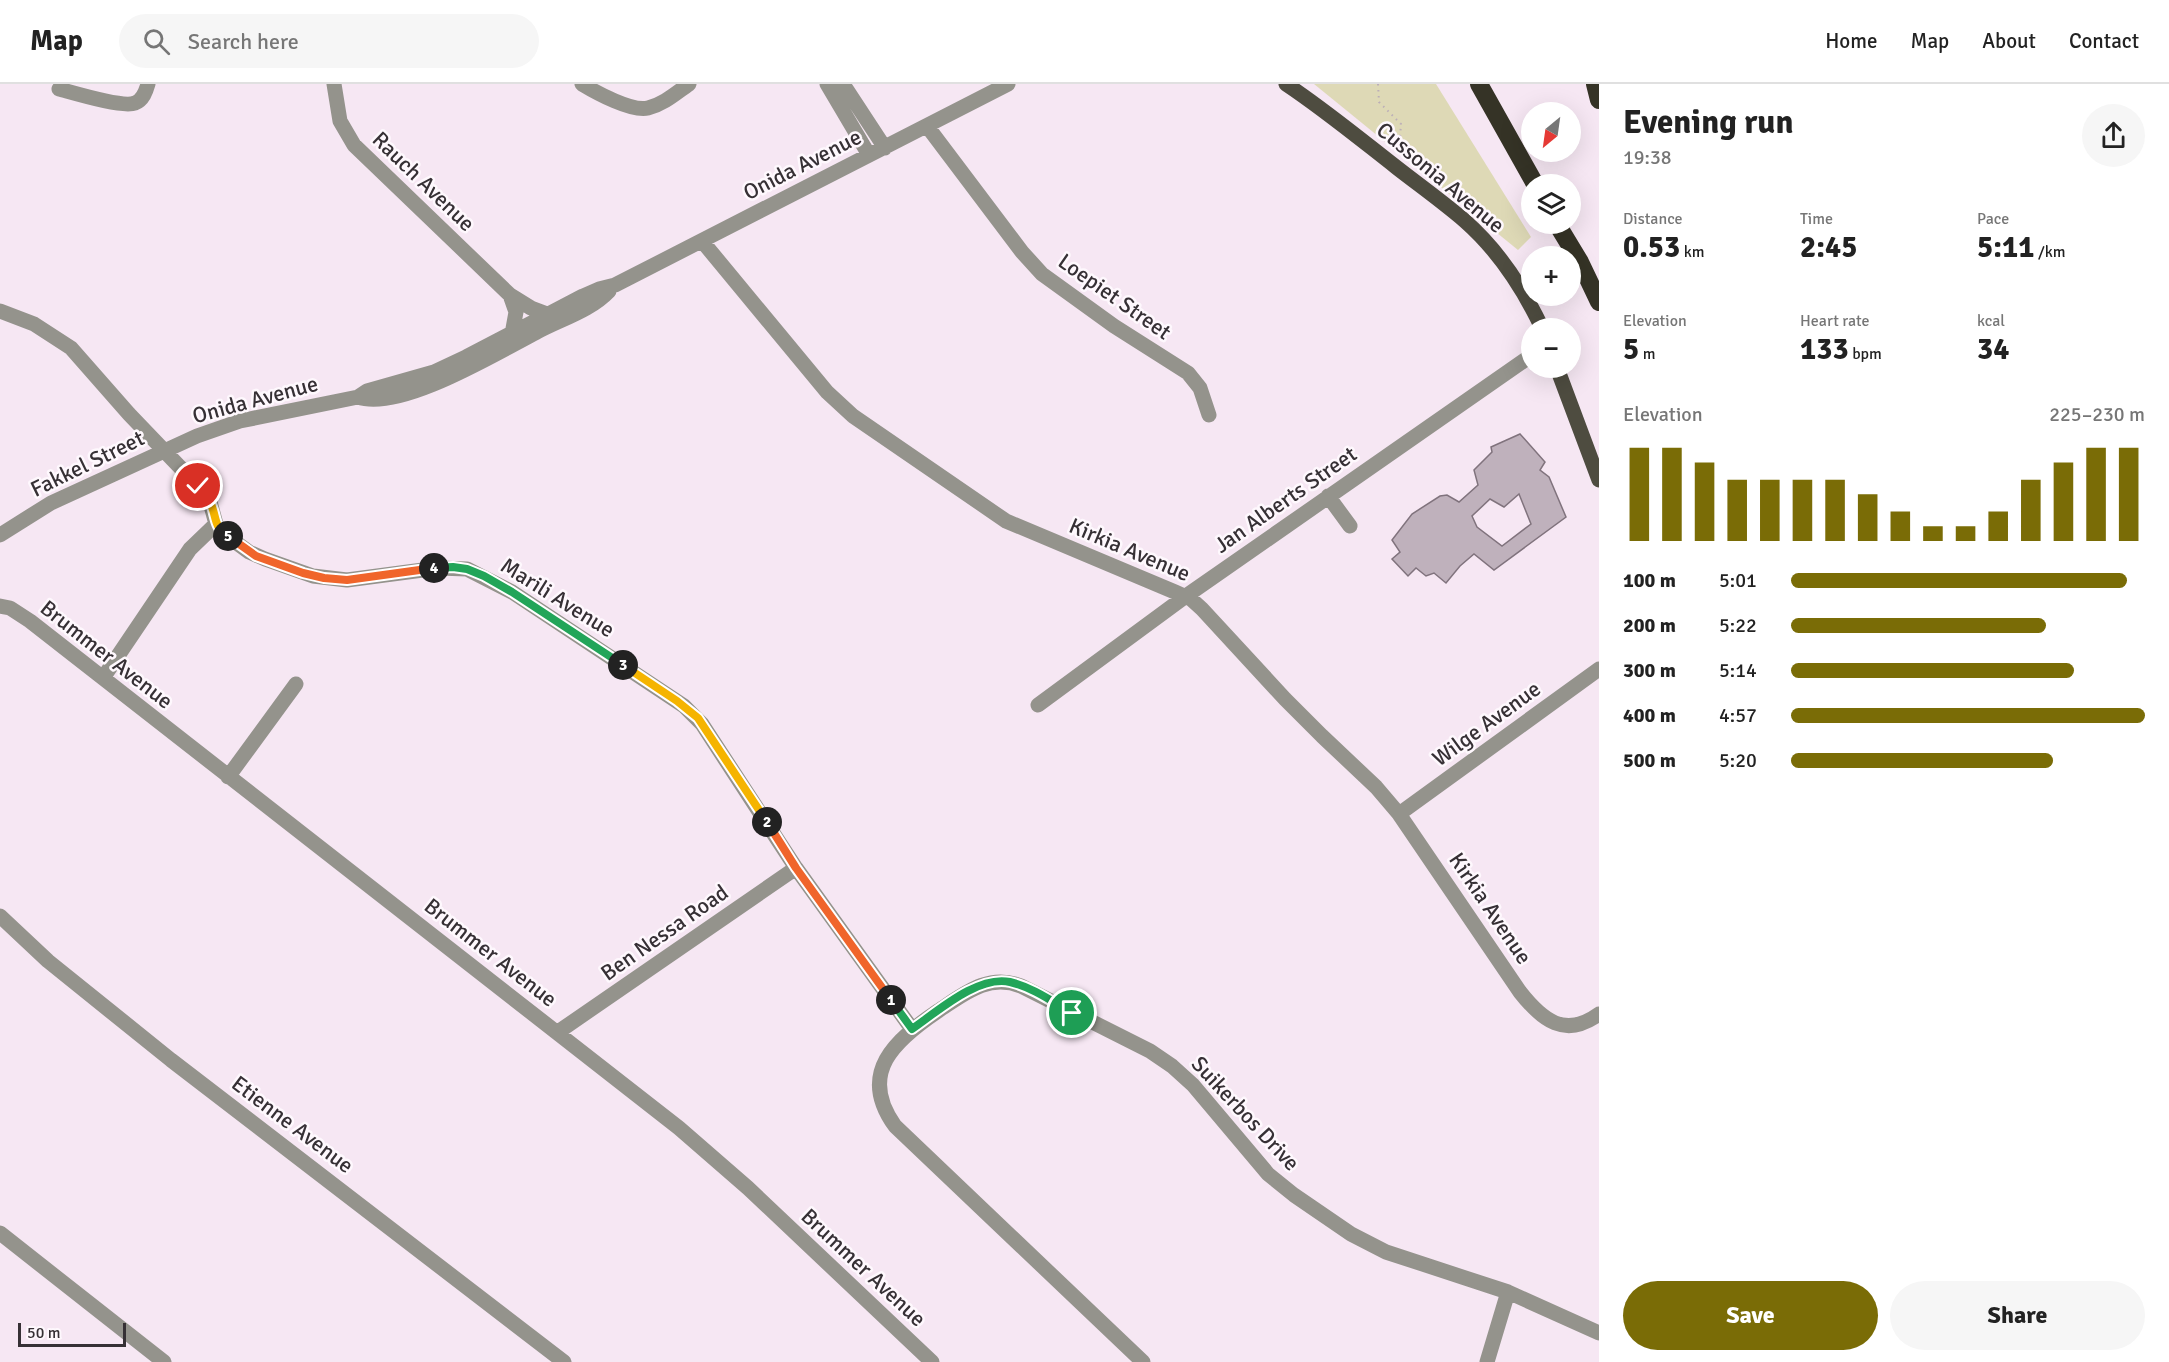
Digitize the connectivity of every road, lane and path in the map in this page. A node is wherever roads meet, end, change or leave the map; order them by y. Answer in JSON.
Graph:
{"nodes":[{"id":1,"x":148,"y":84,"type":"edge"},
{"id":2,"x":334,"y":84,"type":"edge"},
{"id":3,"x":582,"y":84,"type":"edge"},
{"id":4,"x":689,"y":84,"type":"edge"},
{"id":5,"x":827,"y":84,"type":"edge"},
{"id":6,"x":1008,"y":84,"type":"edge"},
{"id":7,"x":1286,"y":84,"type":"edge"},
{"id":8,"x":1296,"y":84,"type":"edge"},
{"id":9,"x":1378,"y":84,"type":"edge"},
{"id":10,"x":1479,"y":84,"type":"edge"},
{"id":11,"x":1595,"y":84,"type":"edge"},
{"id":12,"x":59,"y":89,"type":"dead end"},
{"id":13,"x":842,"y":91,"type":"edge"},
{"id":14,"x":1599,"y":100,"type":"edge"},
{"id":15,"x":1318,"y":105,"type":"junction"},
{"id":16,"x":927,"y":126,"type":"junction"},
{"id":17,"x":885,"y":148,"type":"junction"},
{"id":18,"x":869,"y":155,"type":"junction"},
{"id":19,"x":1398,"y":169,"type":"junction"},
{"id":20,"x":1529,"y":174,"type":"edge"},
{"id":21,"x":1563,"y":234,"type":"edge"},
{"id":22,"x":702,"y":241,"type":"junction"},
{"id":23,"x":615,"y":285,"type":"junction"},
{"id":24,"x":510,"y":295,"type":"junction"},
{"id":25,"x":1599,"y":302,"type":"edge"},
{"id":26,"x":0,"y":311,"type":"edge"},
{"id":27,"x":548,"y":314,"type":"junction"},
{"id":28,"x":1537,"y":318,"type":"edge"},
{"id":29,"x":512,"y":334,"type":"junction"},
{"id":30,"x":1521,"y":363,"type":"edge"},
{"id":31,"x":1561,"y":378,"type":"edge"},
{"id":32,"x":358,"y":397,"type":"junction"},
{"id":33,"x":1209,"y":415,"type":"dead end"},
{"id":34,"x":164,"y":450,"type":"junction"},
{"id":35,"x":1599,"y":480,"type":"edge"},
{"id":36,"x":1328,"y":496,"type":"junction"},
{"id":37,"x":216,"y":524,"type":"junction"},
{"id":38,"x":1350,"y":526,"type":"dead end"},
{"id":39,"x":0,"y":535,"type":"edge"},
{"id":40,"x":1186,"y":597,"type":"junction"},
{"id":41,"x":0,"y":606,"type":"edge"},
{"id":42,"x":1599,"y":669,"type":"edge"},
{"id":43,"x":103,"y":678,"type":"junction"},
{"id":44,"x":296,"y":684,"type":"dead end"},
{"id":45,"x":1038,"y":705,"type":"dead end"},
{"id":46,"x":228,"y":777,"type":"junction"},
{"id":47,"x":1399,"y":814,"type":"junction"},
{"id":48,"x":796,"y":868,"type":"junction"},
{"id":49,"x":0,"y":916,"type":"edge"},
{"id":50,"x":1599,"y":1014,"type":"edge"},
{"id":51,"x":912,"y":1029,"type":"junction"},
{"id":52,"x":558,"y":1032,"type":"junction"},
{"id":53,"x":0,"y":1233,"type":"edge"},
{"id":54,"x":1508,"y":1292,"type":"junction"},
{"id":55,"x":1599,"y":1333,"type":"edge"},
{"id":56,"x":164,"y":1362,"type":"edge"},
{"id":57,"x":564,"y":1362,"type":"edge"},
{"id":58,"x":932,"y":1362,"type":"edge"},
{"id":59,"x":1143,"y":1362,"type":"edge"},
{"id":60,"x":1487,"y":1362,"type":"edge"}],
"edges":[{"from":1,"to":12,"type":"street"},
{"from":2,"to":24,"type":"street","name":"Rauch Avenue"},
{"from":3,"to":4,"type":"street"},
{"from":5,"to":13,"type":"street"},
{"from":6,"to":16,"type":"street","name":"Onida Avenue"},
{"from":7,"to":15,"type":"main road","name":"Cussonia Avenue"},
{"from":8,"to":15,"type":"main road"},
{"from":9,"to":19,"type":"path"},
{"from":10,"to":20,"type":"highway"},
{"from":11,"to":14,"type":"highway"},
{"from":13,"to":17,"type":"street"},
{"from":13,"to":18,"type":"street"},
{"from":15,"to":19,"type":"main road","name":"Cussonia Avenue"},
{"from":16,"to":17,"type":"street","name":"Onida Avenue"},
{"from":16,"to":33,"type":"street","name":"Loepiet Street"},
{"from":17,"to":18,"type":"street","name":"Onida Avenue"},
{"from":18,"to":22,"type":"street","name":"Onida Avenue"},
{"from":19,"to":28,"type":"main road","name":"Cussonia Avenue"},
{"from":21,"to":25,"type":"highway"},
{"from":22,"to":23,"type":"street","name":"Onida Avenue"},
{"from":22,"to":40,"type":"street","name":"Kirkia Avenue"},
{"from":23,"to":27,"type":"street","name":"Onida Avenue"},
{"from":23,"to":32,"type":"street","name":"Onida Avenue"},
{"from":24,"to":27,"type":"street","name":"Rauch Avenue"},
{"from":24,"to":29,"type":"street"},
{"from":26,"to":34,"type":"street","name":"Marili Avenue"},
{"from":27,"to":29,"type":"street","name":"Onida Avenue"},
{"from":29,"to":32,"type":"street","name":"Onida Avenue"},
{"from":30,"to":36,"type":"street","name":"Jan Alberts Street"},
{"from":31,"to":35,"type":"main road"},
{"from":32,"to":34,"type":"street","name":"Onida Avenue"},
{"from":34,"to":37,"type":"street","name":"Marili Avenue"},
{"from":34,"to":39,"type":"street","name":"Fakkel Street"},
{"from":36,"to":38,"type":"street"},
{"from":36,"to":40,"type":"street","name":"Jan Alberts Street"},
{"from":37,"to":43,"type":"street"},
{"from":37,"to":48,"type":"street","name":"Marili Avenue"},
{"from":40,"to":45,"type":"street","name":"Jan Alberts Street"},
{"from":40,"to":47,"type":"street","name":"Kirkia Avenue"},
{"from":41,"to":43,"type":"street","name":"Brummer Avenue"},
{"from":42,"to":47,"type":"street","name":"Wilge Avenue"},
{"from":43,"to":46,"type":"street","name":"Brummer Avenue"},
{"from":44,"to":46,"type":"street"},
{"from":46,"to":52,"type":"street","name":"Brummer Avenue"},
{"from":47,"to":50,"type":"street","name":"Kirkia Avenue"},
{"from":48,"to":51,"type":"street","name":"Marili Avenue"},
{"from":48,"to":52,"type":"street","name":"Ben Nessa Road"},
{"from":49,"to":57,"type":"street","name":"Etienne Avenue"},
{"from":51,"to":54,"type":"street","name":"Suikerbos Drive"},
{"from":51,"to":59,"type":"street","name":"Suikerbos Drive"},
{"from":52,"to":58,"type":"street","name":"Brummer Avenue"},
{"from":53,"to":56,"type":"street"},
{"from":54,"to":55,"type":"street","name":"Suikerbos Drive"},
{"from":54,"to":60,"type":"street"}]}
